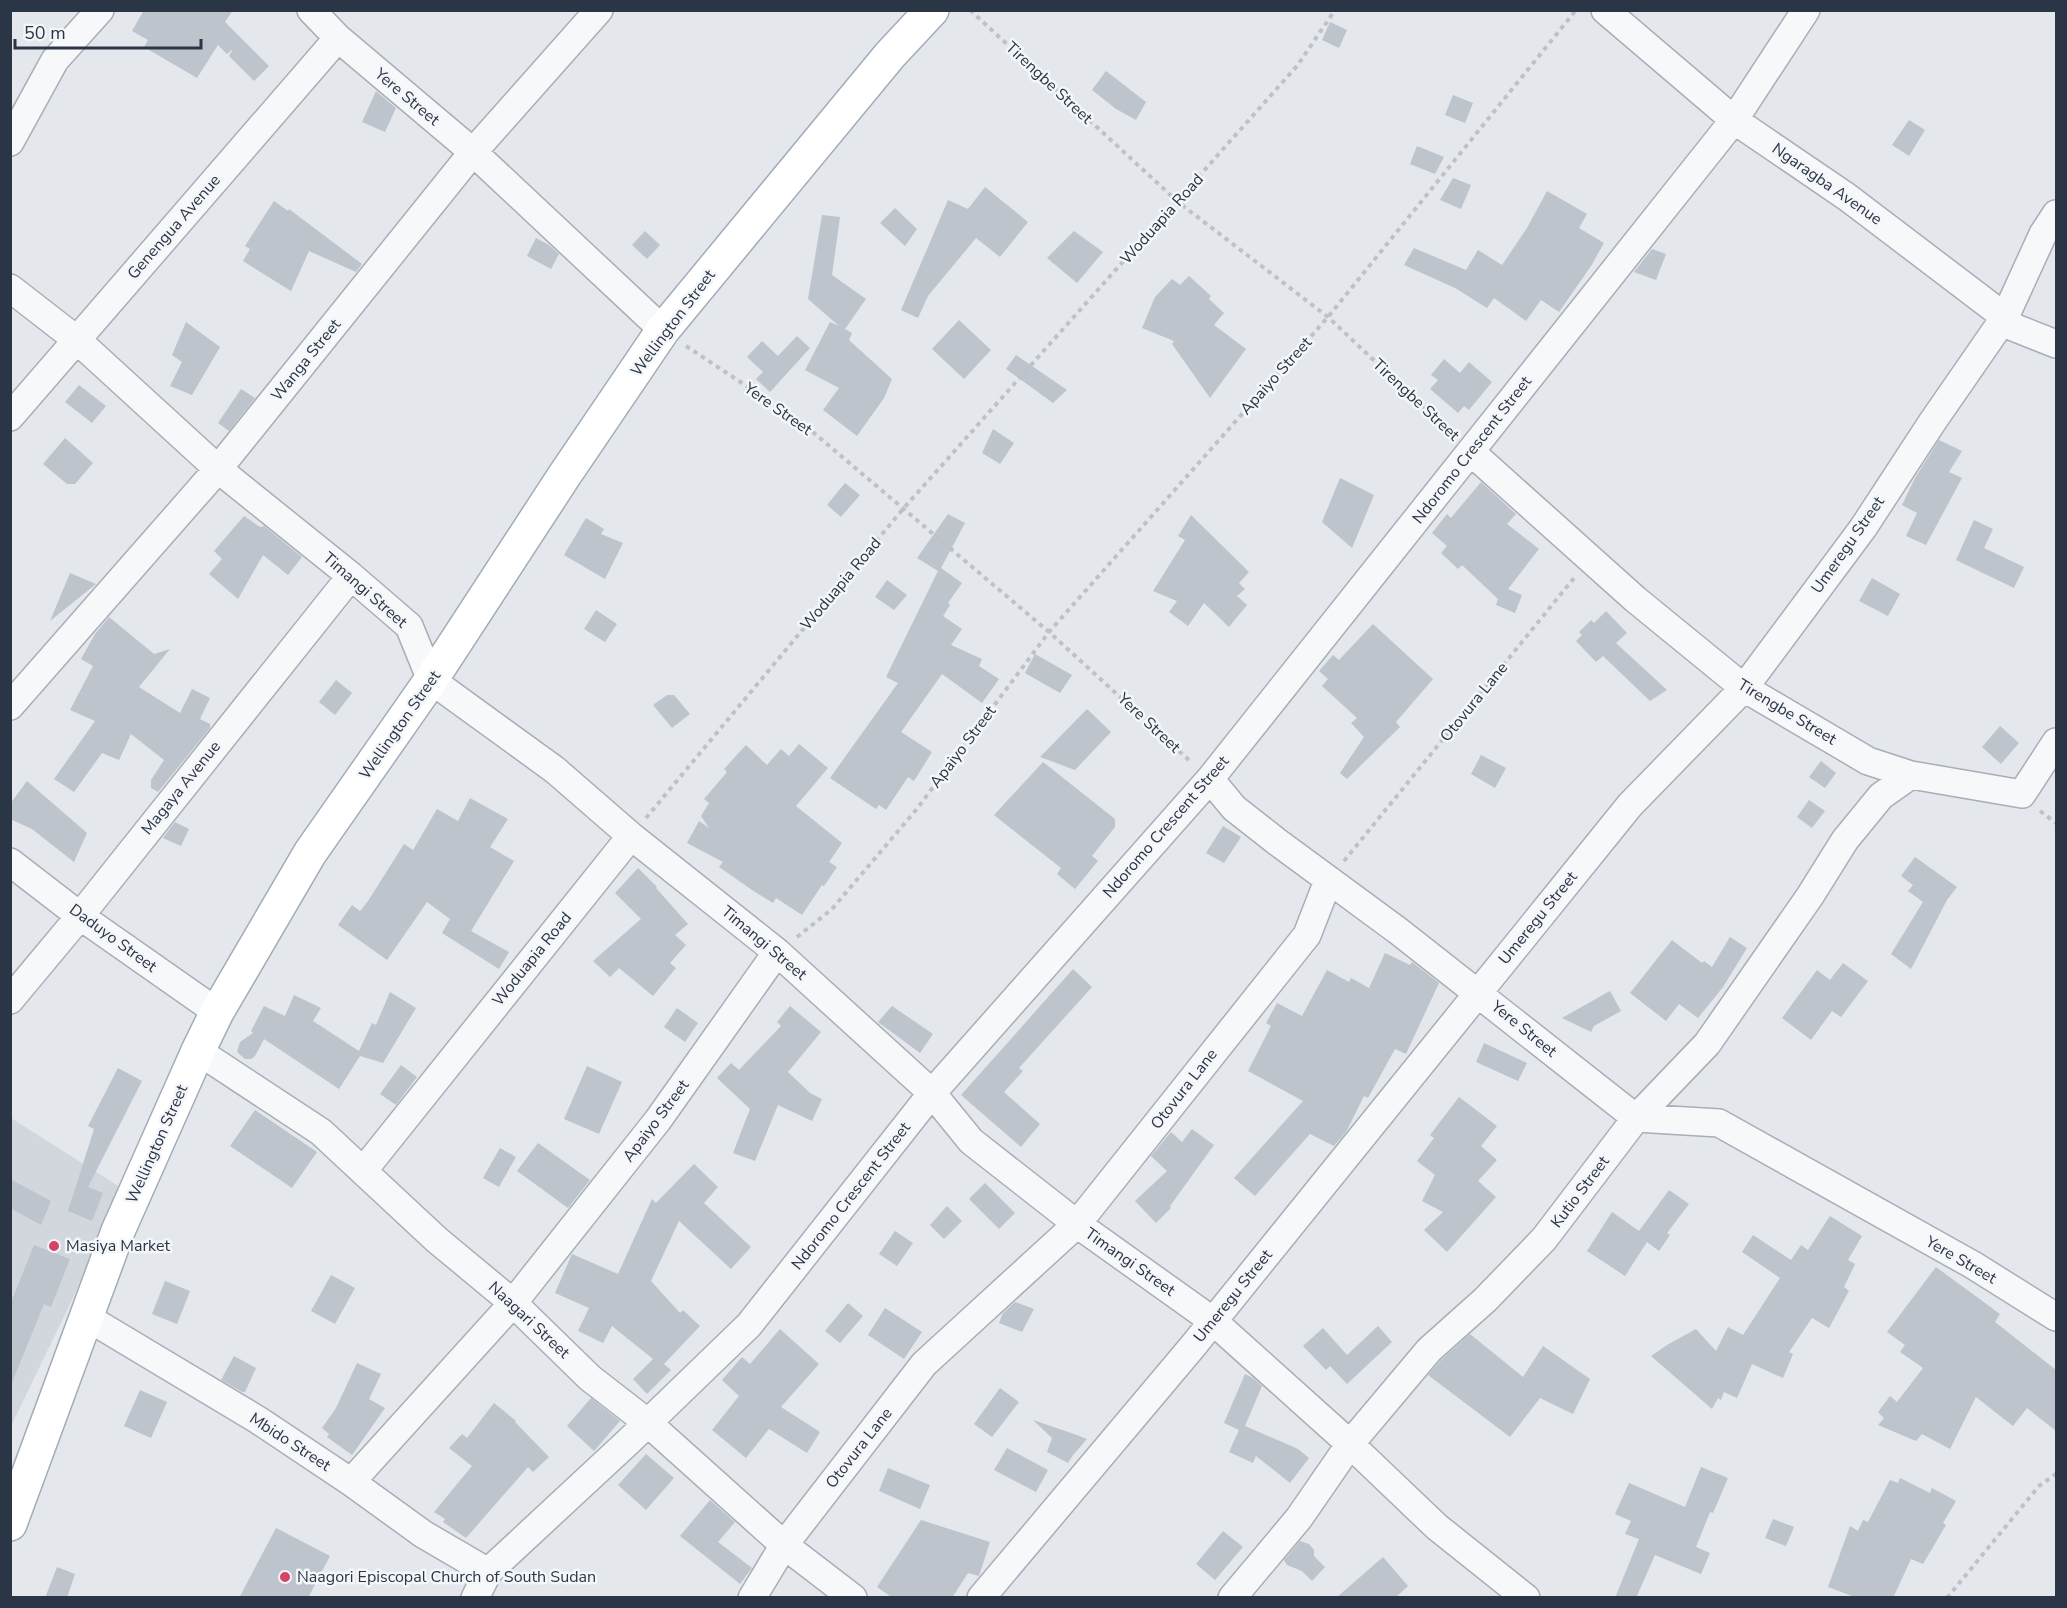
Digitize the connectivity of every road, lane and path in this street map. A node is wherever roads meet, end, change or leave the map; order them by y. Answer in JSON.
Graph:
{"nodes":[{"id":1,"x":100,"y":10,"type":"edge"},
{"id":2,"x":311,"y":10,"type":"edge"},
{"id":3,"x":598,"y":10,"type":"edge"},
{"id":4,"x":932,"y":10,"type":"edge"},
{"id":5,"x":970,"y":10,"type":"edge"},
{"id":6,"x":1335,"y":10,"type":"edge"},
{"id":7,"x":1576,"y":10,"type":"edge"},
{"id":8,"x":1605,"y":10,"type":"edge"},
{"id":9,"x":1806,"y":10,"type":"edge"},
{"id":10,"x":338,"y":38,"type":"junction"},
{"id":11,"x":1734,"y":120,"type":"junction"},
{"id":12,"x":10,"y":142,"type":"edge"},
{"id":13,"x":473,"y":152,"type":"junction"},
{"id":14,"x":1178,"y":202,"type":"junction"},
{"id":15,"x":2056,"y":214,"type":"edge"},
{"id":16,"x":10,"y":288,"type":"edge"},
{"id":17,"x":1328,"y":317,"type":"junction"},
{"id":18,"x":2005,"y":317,"type":"junction"},
{"id":19,"x":663,"y":330,"type":"junction"},
{"id":20,"x":77,"y":340,"type":"junction"},
{"id":21,"x":2056,"y":344,"type":"edge"},
{"id":22,"x":10,"y":417,"type":"edge"},
{"id":23,"x":1471,"y":452,"type":"junction"},
{"id":24,"x":218,"y":469,"type":"junction"},
{"id":25,"x":903,"y":509,"type":"junction"},
{"id":26,"x":1590,"y":559,"type":"junction"},
{"id":27,"x":351,"y":576,"type":"junction"},
{"id":28,"x":1049,"y":632,"type":"junction"},
{"id":29,"x":431,"y":680,"type":"junction"},
{"id":30,"x":1744,"y":688,"type":"junction"},
{"id":31,"x":10,"y":706,"type":"edge"},
{"id":32,"x":2056,"y":742,"type":"edge"},
{"id":33,"x":1911,"y":775,"type":"junction"},
{"id":34,"x":1210,"y":779,"type":"junction"},
{"id":35,"x":632,"y":836,"type":"junction"},
{"id":36,"x":10,"y":862,"type":"edge"},
{"id":37,"x":1329,"y":881,"type":"junction"},
{"id":38,"x":80,"y":916,"type":"junction"},
{"id":39,"x":777,"y":952,"type":"junction"},
{"id":40,"x":1477,"y":992,"type":"junction"},
{"id":41,"x":10,"y":1000,"type":"edge"},
{"id":42,"x":217,"y":1012,"type":"junction"},
{"id":43,"x":198,"y":1051,"type":"junction"},
{"id":44,"x":932,"y":1094,"type":"junction"},
{"id":45,"x":1636,"y":1118,"type":"junction"},
{"id":46,"x":363,"y":1171,"type":"junction"},
{"id":47,"x":1077,"y":1224,"type":"junction"},
{"id":48,"x":513,"y":1303,"type":"junction"},
{"id":49,"x":2056,"y":1317,"type":"edge"},
{"id":50,"x":88,"y":1318,"type":"junction"},
{"id":51,"x":1213,"y":1321,"type":"junction"},
{"id":52,"x":648,"y":1423,"type":"junction"},
{"id":53,"x":1350,"y":1444,"type":"junction"},
{"id":54,"x":2056,"y":1474,"type":"edge"},
{"id":55,"x":351,"y":1482,"type":"junction"},
{"id":56,"x":10,"y":1524,"type":"edge"},
{"id":57,"x":784,"y":1545,"type":"junction"},
{"id":58,"x":488,"y":1572,"type":"junction"},
{"id":59,"x":475,"y":1598,"type":"edge"},
{"id":60,"x":752,"y":1598,"type":"edge"},
{"id":61,"x":853,"y":1598,"type":"edge"},
{"id":62,"x":981,"y":1598,"type":"edge"},
{"id":63,"x":1232,"y":1598,"type":"edge"},
{"id":64,"x":1526,"y":1598,"type":"edge"},
{"id":65,"x":1947,"y":1598,"type":"edge"}],
"edges":[{"from":1,"to":12,"type":"street"},
{"from":2,"to":10,"type":"street","name":"Yere Street"},
{"from":3,"to":13,"type":"street","name":"Wanga Street"},
{"from":4,"to":19,"type":"main road","name":"Wellington Street"},
{"from":5,"to":14,"type":"path","name":"Tirengbe Street"},
{"from":6,"to":14,"type":"path","name":"Woduapia Road"},
{"from":7,"to":17,"type":"path","name":"Apaiyo Street"},
{"from":8,"to":11,"type":"street","name":"Ngaragba Avenue"},
{"from":9,"to":11,"type":"street","name":"Ndoromo Crescent Street"},
{"from":10,"to":13,"type":"street","name":"Yere Street"},
{"from":10,"to":20,"type":"street","name":"Genengua Avenue"},
{"from":11,"to":18,"type":"street","name":"Ngaragba Avenue"},
{"from":11,"to":23,"type":"street","name":"Ndoromo Crescent Street"},
{"from":13,"to":19,"type":"street","name":"Yere Street"},
{"from":13,"to":24,"type":"street","name":"Wanga Street"},
{"from":14,"to":17,"type":"path","name":"Tirengbe Street"},
{"from":14,"to":25,"type":"path","name":"Woduapia Road"},
{"from":15,"to":18,"type":"street","name":"Umeregu Street"},
{"from":16,"to":20,"type":"street","name":"Timangi Street"},
{"from":17,"to":23,"type":"path","name":"Tirengbe Street"},
{"from":17,"to":28,"type":"path","name":"Apaiyo Street"},
{"from":18,"to":21,"type":"street","name":"Ngaragba Avenue"},
{"from":18,"to":30,"type":"street","name":"Umeregu Street"},
{"from":19,"to":25,"type":"path","name":"Yere Street"},
{"from":19,"to":29,"type":"main road","name":"Wellington Street"},
{"from":20,"to":22,"type":"street","name":"Genengua Avenue"},
{"from":20,"to":24,"type":"street","name":"Timangi Street"},
{"from":23,"to":26,"type":"street","name":"Tirengbe Street"},
{"from":23,"to":34,"type":"street","name":"Ndoromo Crescent Street"},
{"from":24,"to":27,"type":"street","name":"Timangi Street"},
{"from":24,"to":31,"type":"street","name":"Wanga Street"},
{"from":25,"to":28,"type":"path","name":"Yere Street"},
{"from":25,"to":35,"type":"path","name":"Woduapia Road"},
{"from":26,"to":30,"type":"street","name":"Tirengbe Street"},
{"from":26,"to":37,"type":"path","name":"Otovura Lane"},
{"from":27,"to":29,"type":"street","name":"Timangi Street"},
{"from":27,"to":38,"type":"street","name":"Magaya Avenue"},
{"from":28,"to":34,"type":"path","name":"Yere Street"},
{"from":28,"to":39,"type":"path","name":"Apaiyo Street"},
{"from":29,"to":35,"type":"street","name":"Timangi Street"},
{"from":29,"to":42,"type":"main road","name":"Wellington Street"},
{"from":30,"to":33,"type":"street","name":"Tirengbe Street"},
{"from":30,"to":40,"type":"street","name":"Umeregu Street"},
{"from":32,"to":33,"type":"street","name":"Tirengbe Street"},
{"from":33,"to":45,"type":"street","name":"Kutio Street"},
{"from":34,"to":37,"type":"street","name":"Yere Street"},
{"from":34,"to":44,"type":"street","name":"Ndoromo Crescent Street"},
{"from":35,"to":39,"type":"street","name":"Timangi Street"},
{"from":35,"to":46,"type":"street","name":"Woduapia Road"},
{"from":36,"to":38,"type":"street","name":"Daduyo Street"},
{"from":37,"to":40,"type":"street","name":"Yere Street"},
{"from":37,"to":47,"type":"street","name":"Otovura Lane"},
{"from":38,"to":41,"type":"street","name":"Magaya Avenue"},
{"from":38,"to":42,"type":"street","name":"Daduyo Street"},
{"from":39,"to":44,"type":"street","name":"Timangi Street"},
{"from":39,"to":48,"type":"street","name":"Apaiyo Street"},
{"from":40,"to":45,"type":"street","name":"Yere Street"},
{"from":40,"to":51,"type":"street","name":"Umeregu Street"},
{"from":42,"to":43,"type":"main road","name":"Wellington Street"},
{"from":43,"to":46,"type":"street","name":"Naagari Street"},
{"from":43,"to":50,"type":"main road","name":"Wellington Street"},
{"from":44,"to":47,"type":"street","name":"Timangi Street"},
{"from":44,"to":52,"type":"street","name":"Ndoromo Crescent Street"},
{"from":45,"to":49,"type":"street","name":"Yere Street"},
{"from":45,"to":53,"type":"street","name":"Kutio Street"},
{"from":46,"to":48,"type":"street","name":"Naagari Street"},
{"from":47,"to":51,"type":"street","name":"Timangi Street"},
{"from":47,"to":57,"type":"street","name":"Otovura Lane"},
{"from":48,"to":52,"type":"street","name":"Naagari Street"},
{"from":48,"to":55,"type":"street","name":"Apaiyo Street"},
{"from":50,"to":55,"type":"street","name":"Mbido Street"},
{"from":50,"to":56,"type":"main road","name":"Wellington Street"},
{"from":51,"to":53,"type":"street","name":"Timangi Street"},
{"from":51,"to":62,"type":"street","name":"Umeregu Street"},
{"from":52,"to":57,"type":"street","name":"Naagari Street"},
{"from":52,"to":58,"type":"street","name":"Ndoromo Crescent Street"},
{"from":53,"to":63,"type":"street","name":"Kutio Street"},
{"from":53,"to":64,"type":"street","name":"Timangi Street"},
{"from":54,"to":65,"type":"path"},
{"from":55,"to":58,"type":"street","name":"Mbido Street"},
{"from":57,"to":60,"type":"street","name":"Otovura Lane"},
{"from":57,"to":61,"type":"street","name":"Naagari Street"},
{"from":58,"to":59,"type":"street","name":"Ndoromo Crescent Street"}]}
